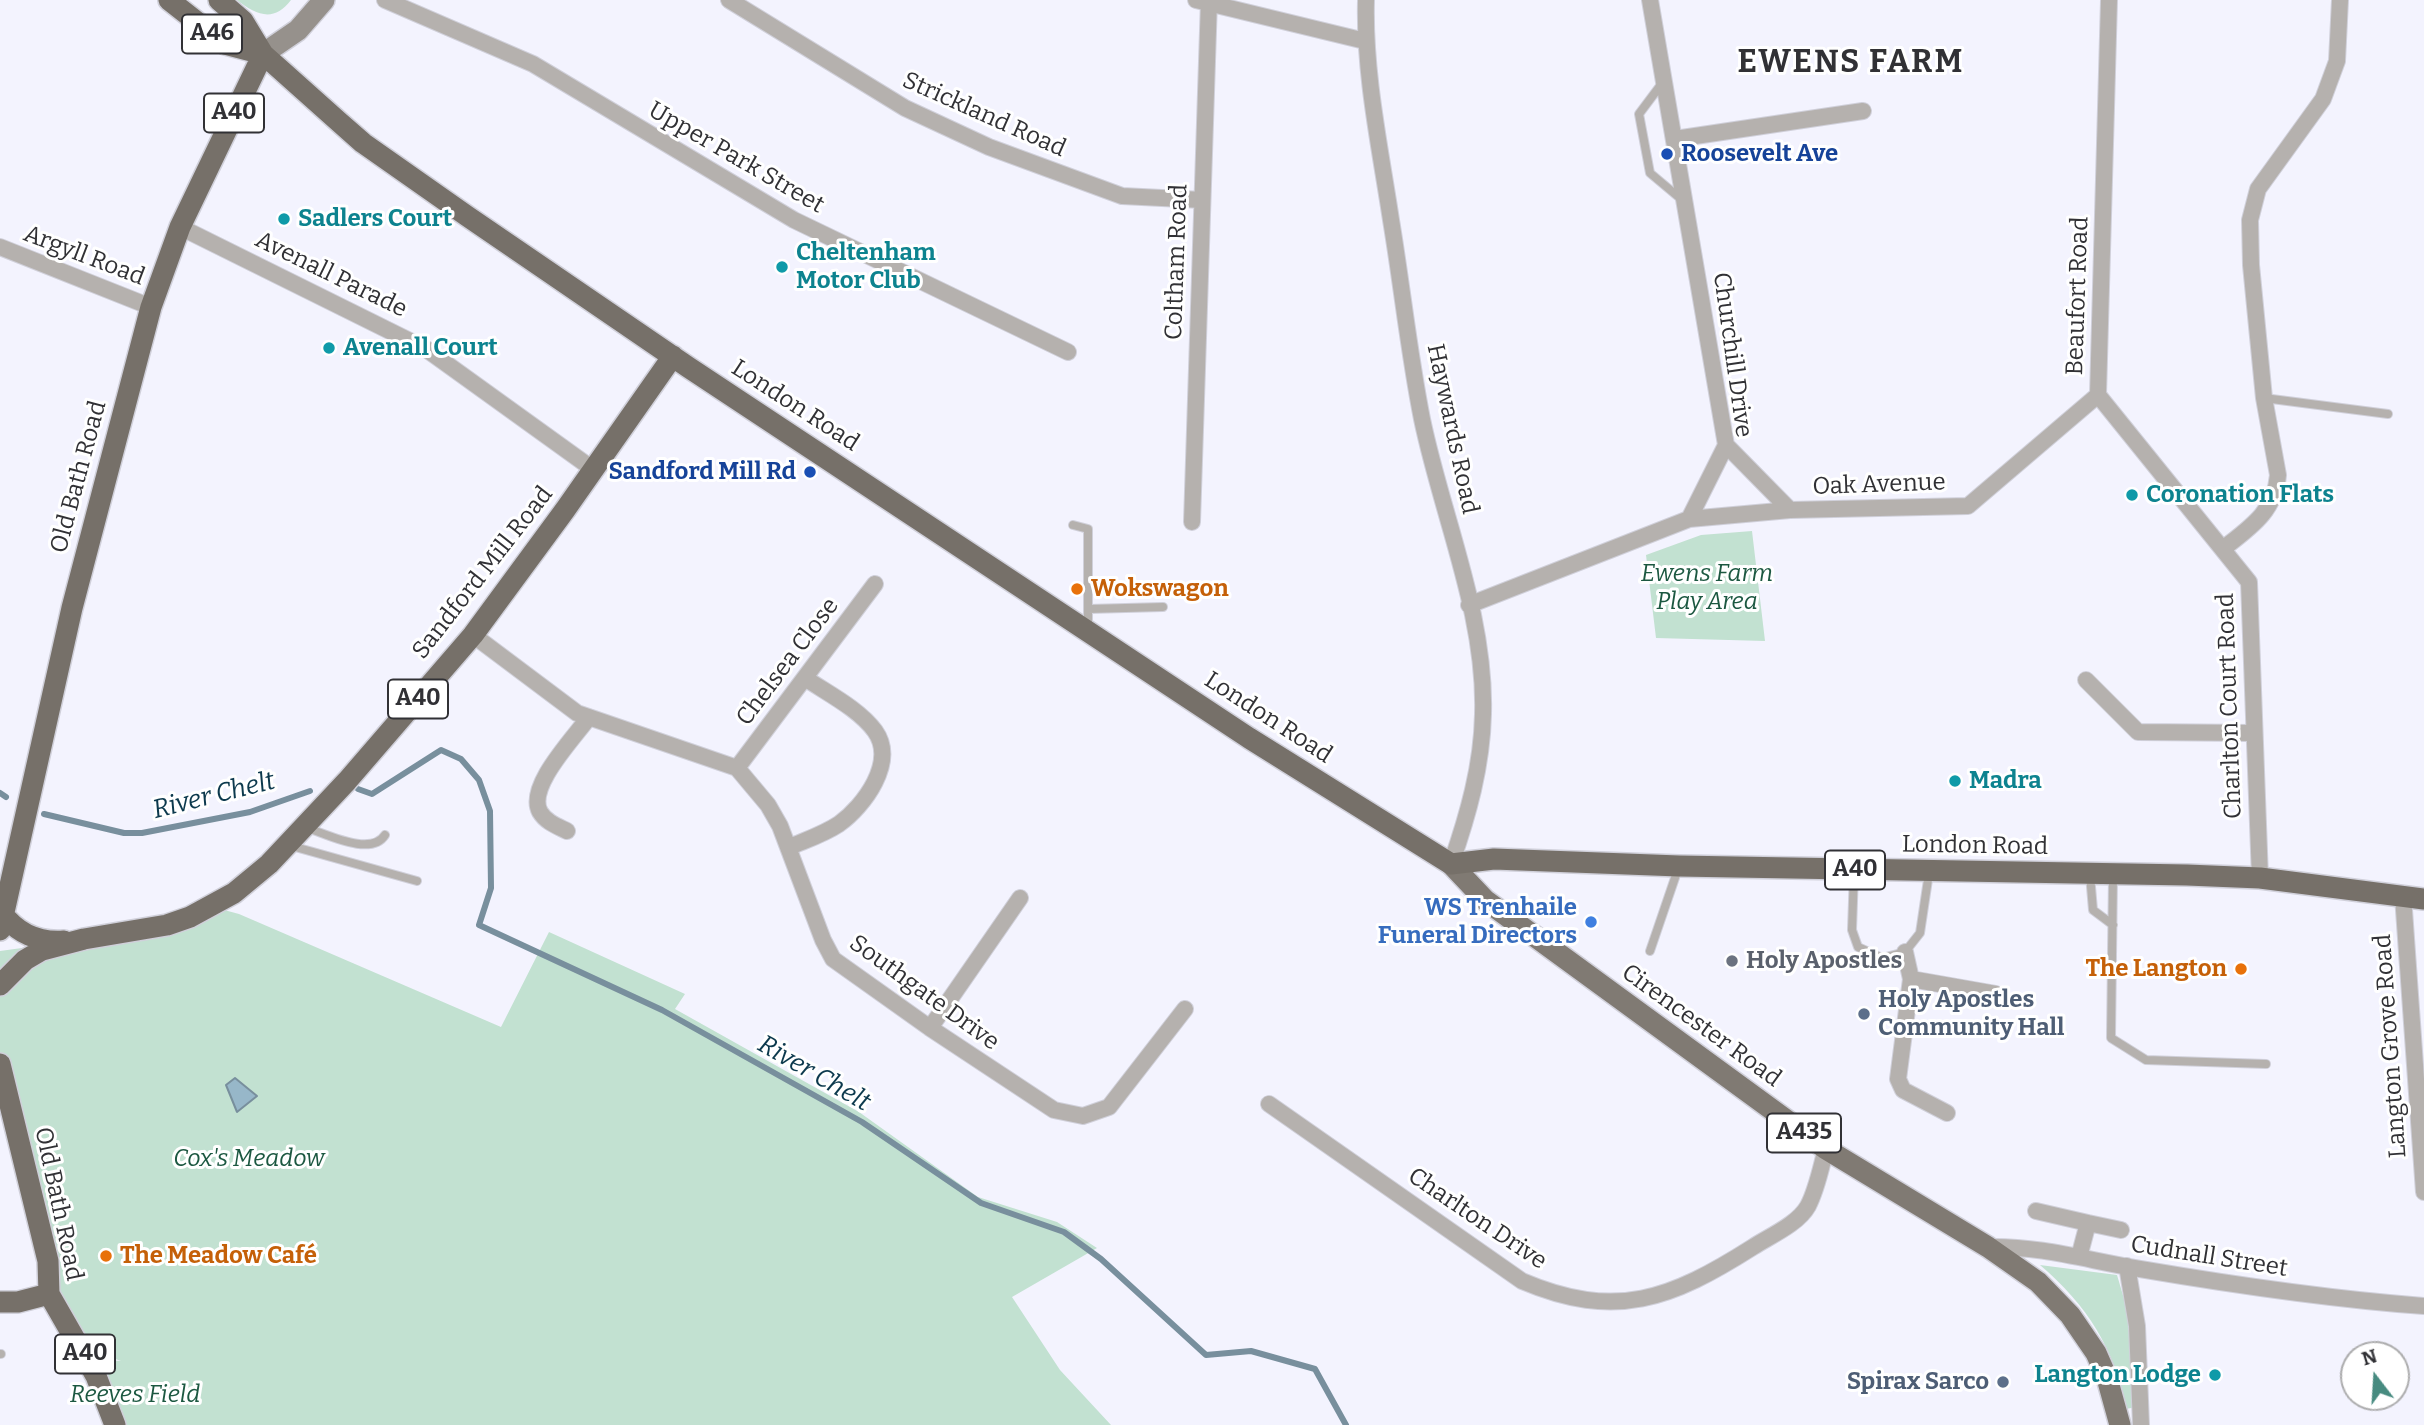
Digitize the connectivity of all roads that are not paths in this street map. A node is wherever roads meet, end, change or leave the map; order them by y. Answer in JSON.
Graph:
{"nodes":[{"id":1,"x":169,"y":0,"type":"edge"},
{"id":2,"x":219,"y":0,"type":"edge"},
{"id":3,"x":324,"y":0,"type":"edge"},
{"id":4,"x":384,"y":0,"type":"edge"},
{"id":5,"x":729,"y":0,"type":"edge"},
{"id":6,"x":1366,"y":0,"type":"edge"},
{"id":7,"x":1650,"y":0,"type":"edge"},
{"id":8,"x":2109,"y":0,"type":"edge"},
{"id":9,"x":2340,"y":0,"type":"edge"},
{"id":10,"x":1205,"y":1,"type":"edge"},
{"id":11,"x":1365,"y":41,"type":"junction"},
{"id":12,"x":263,"y":54,"type":"junction"},
{"id":13,"x":1664,"y":79,"type":"junction"},
{"id":14,"x":1863,"y":111,"type":"dead end"},
{"id":15,"x":1675,"y":139,"type":"junction"},
{"id":16,"x":1202,"y":200,"type":"junction"},
{"id":17,"x":1686,"y":202,"type":"junction"},
{"id":18,"x":180,"y":227,"type":"junction"},
{"id":19,"x":0,"y":247,"type":"edge"},
{"id":20,"x":151,"y":307,"type":"junction"},
{"id":21,"x":1068,"y":352,"type":"dead end"},
{"id":22,"x":673,"y":356,"type":"junction"},
{"id":23,"x":2098,"y":395,"type":"junction"},
{"id":24,"x":2264,"y":398,"type":"junction"},
{"id":25,"x":2388,"y":414,"type":"dead end"},
{"id":26,"x":1726,"y":445,"type":"junction"},
{"id":27,"x":594,"y":470,"type":"junction"},
{"id":28,"x":1790,"y":510,"type":"junction"},
{"id":29,"x":1689,"y":519,"type":"junction"},
{"id":30,"x":1192,"y":522,"type":"dead end"},
{"id":31,"x":1073,"y":525,"type":"dead end"},
{"id":32,"x":2224,"y":548,"type":"junction"},
{"id":33,"x":875,"y":584,"type":"dead end"},
{"id":34,"x":1469,"y":605,"type":"junction"},
{"id":35,"x":1163,"y":607,"type":"dead end"},
{"id":36,"x":1088,"y":609,"type":"junction"},
{"id":37,"x":1088,"y":632,"type":"junction"},
{"id":38,"x":473,"y":635,"type":"junction"},
{"id":39,"x":805,"y":678,"type":"junction"},
{"id":40,"x":2086,"y":680,"type":"dead end"},
{"id":41,"x":589,"y":718,"type":"junction"},
{"id":42,"x":2253,"y":733,"type":"junction"},
{"id":43,"x":737,"y":768,"type":"junction"},
{"id":44,"x":304,"y":827,"type":"junction"},
{"id":45,"x":567,"y":831,"type":"dead end"},
{"id":46,"x":385,"y":835,"type":"dead end"},
{"id":47,"x":287,"y":845,"type":"junction"},
{"id":48,"x":790,"y":847,"type":"junction"},
{"id":49,"x":1451,"y":864,"type":"junction"},
{"id":50,"x":1679,"y":866,"type":"junction"},
{"id":51,"x":1854,"y":870,"type":"junction"},
{"id":52,"x":1930,"y":870,"type":"junction"},
{"id":53,"x":2090,"y":875,"type":"junction"},
{"id":54,"x":2113,"y":875,"type":"junction"},
{"id":55,"x":2260,"y":878,"type":"junction"},
{"id":56,"x":417,"y":881,"type":"dead end"},
{"id":57,"x":1020,"y":898,"type":"dead end"},
{"id":58,"x":2413,"y":898,"type":"edge"},
{"id":59,"x":1,"y":919,"type":"edge"},
{"id":60,"x":2113,"y":925,"type":"junction"},
{"id":61,"x":84,"y":939,"type":"junction"},
{"id":62,"x":1650,"y":951,"type":"dead end"},
{"id":63,"x":1905,"y":952,"type":"junction"},
{"id":64,"x":1911,"y":979,"type":"junction"},
{"id":65,"x":0,"y":985,"type":"edge"},
{"id":66,"x":1996,"y":994,"type":"dead end"},
{"id":67,"x":1185,"y":1009,"type":"dead end"},
{"id":68,"x":930,"y":1028,"type":"junction"},
{"id":69,"x":0,"y":1064,"type":"edge"},
{"id":70,"x":2266,"y":1064,"type":"dead end"},
{"id":71,"x":1269,"y":1104,"type":"dead end"},
{"id":72,"x":1947,"y":1113,"type":"dead end"},
{"id":73,"x":1826,"y":1149,"type":"junction"},
{"id":74,"x":2424,"y":1192,"type":"edge"},
{"id":75,"x":2036,"y":1211,"type":"dead end"},
{"id":76,"x":2088,"y":1223,"type":"junction"},
{"id":77,"x":2121,"y":1230,"type":"dead end"},
{"id":78,"x":1988,"y":1247,"type":"junction"},
{"id":79,"x":2079,"y":1257,"type":"junction"},
{"id":80,"x":2127,"y":1266,"type":"junction"},
{"id":81,"x":49,"y":1294,"type":"junction"},
{"id":82,"x":0,"y":1302,"type":"edge"},
{"id":83,"x":2424,"y":1306,"type":"edge"},
{"id":84,"x":115,"y":1425,"type":"edge"},
{"id":85,"x":2120,"y":1425,"type":"edge"},
{"id":86,"x":2141,"y":1425,"type":"edge"}],
"edges":[{"from":1,"to":12,"type":"highway","name":"London Road","number":"A46"},
{"from":2,"to":12,"type":"highway","name":"London Road","number":"A46"},
{"from":3,"to":12,"type":"main road"},
{"from":4,"to":21,"type":"street","name":"Upper Park Street"},
{"from":5,"to":16,"type":"street","name":"Strickland Road"},
{"from":6,"to":11,"type":"street","name":"Haywards Road"},
{"from":7,"to":13,"type":"street","name":"Churchill Drive"},
{"from":8,"to":23,"type":"street","name":"Beaufort Road"},
{"from":9,"to":24,"type":"street"},
{"from":10,"to":11,"type":"street"},
{"from":10,"to":16,"type":"street","name":"Coltham Road"},
{"from":11,"to":34,"type":"street","name":"Haywards Road"},
{"from":12,"to":18,"type":"highway","name":"Old Bath Road","number":"A40"},
{"from":12,"to":22,"type":"highway","name":"London Road","number":"A40"},
{"from":13,"to":15,"type":"street","name":"Churchill Drive"},
{"from":13,"to":17,"type":"lane"},
{"from":14,"to":15,"type":"street"},
{"from":15,"to":17,"type":"street","name":"Churchill Drive"},
{"from":16,"to":30,"type":"street","name":"Coltham Road"},
{"from":17,"to":26,"type":"street","name":"Churchill Drive"},
{"from":18,"to":20,"type":"highway","name":"Old Bath Road","number":"A40"},
{"from":18,"to":27,"type":"street","name":"Avenall Parade"},
{"from":19,"to":20,"type":"street","name":"Argyll Road"},
{"from":20,"to":59,"type":"highway","name":"Old Bath Road","number":"A40"},
{"from":22,"to":27,"type":"highway","name":"Sandford Mill Road","number":"A40"},
{"from":22,"to":37,"type":"highway","name":"London Road","number":"A40"},
{"from":23,"to":28,"type":"street","name":"Oak Avenue"},
{"from":23,"to":32,"type":"street","name":"Beaufort Road"},
{"from":24,"to":25,"type":"lane"},
{"from":24,"to":32,"type":"street"},
{"from":26,"to":28,"type":"street","name":"Oak Avenue"},
{"from":26,"to":29,"type":"street","name":"Churchill Drive"},
{"from":27,"to":38,"type":"highway","name":"Sandford Mill Road","number":"A40"},
{"from":28,"to":29,"type":"street","name":"Oak Avenue"},
{"from":29,"to":34,"type":"street"},
{"from":31,"to":36,"type":"lane"},
{"from":32,"to":42,"type":"street","name":"Charlton Court Road"},
{"from":33,"to":39,"type":"street","name":"Chelsea Close"},
{"from":34,"to":49,"type":"street","name":"Haywards Road"},
{"from":35,"to":36,"type":"lane"},
{"from":36,"to":37,"type":"lane"},
{"from":37,"to":49,"type":"highway","name":"London Road","number":"A40"},
{"from":38,"to":41,"type":"street"},
{"from":38,"to":44,"type":"highway","name":"Sandford Mill Road","number":"A40"},
{"from":39,"to":43,"type":"street","name":"Chelsea Close"},
{"from":39,"to":48,"type":"street"},
{"from":40,"to":42,"type":"street"},
{"from":41,"to":43,"type":"street"},
{"from":41,"to":45,"type":"street"},
{"from":42,"to":55,"type":"street","name":"Charlton Court Road"},
{"from":43,"to":48,"type":"street","name":"Southgate Drive"},
{"from":44,"to":46,"type":"lane"},
{"from":44,"to":47,"type":"highway","name":"Sandford Mill Road","number":"A40"},
{"from":47,"to":56,"type":"lane"},
{"from":47,"to":61,"type":"highway","name":"Sandford Mill Road","number":"A40"},
{"from":48,"to":68,"type":"street","name":"Southgate Drive"},
{"from":49,"to":50,"type":"highway","name":"London Road","number":"A40"},
{"from":49,"to":73,"type":"main road","name":"Cirencester Road","number":"A435"},
{"from":50,"to":51,"type":"highway","name":"London Road","number":"A40"},
{"from":50,"to":62,"type":"lane"},
{"from":51,"to":52,"type":"highway","name":"London Road","number":"A40"},
{"from":51,"to":63,"type":"lane"},
{"from":52,"to":53,"type":"highway","name":"London Road","number":"A40"},
{"from":52,"to":63,"type":"lane"},
{"from":53,"to":54,"type":"highway","name":"London Road","number":"A40"},
{"from":53,"to":60,"type":"lane"},
{"from":54,"to":55,"type":"highway","name":"London Road","number":"A40"},
{"from":54,"to":60,"type":"lane"},
{"from":55,"to":58,"type":"highway","name":"London Road","number":"A40"},
{"from":57,"to":68,"type":"street"},
{"from":58,"to":74,"type":"street","name":"Langton Grove Road"},
{"from":59,"to":61,"type":"highway","number":"A40"},
{"from":60,"to":70,"type":"lane"},
{"from":61,"to":65,"type":"highway","name":"Sandford Mill Road","number":"A40"},
{"from":63,"to":64,"type":"street"},
{"from":64,"to":66,"type":"street"},
{"from":64,"to":72,"type":"street"},
{"from":67,"to":68,"type":"street","name":"Southgate Drive"},
{"from":69,"to":81,"type":"highway","name":"Old Bath Road","number":"A40"},
{"from":71,"to":73,"type":"street","name":"Charlton Drive"},
{"from":73,"to":78,"type":"main road","name":"Cirencester Road","number":"A435"},
{"from":75,"to":76,"type":"street"},
{"from":76,"to":77,"type":"street"},
{"from":76,"to":79,"type":"street"},
{"from":78,"to":79,"type":"street","name":"Cudnall Street"},
{"from":78,"to":85,"type":"main road","name":"Cirencester Road","number":"A435"},
{"from":79,"to":80,"type":"street","name":"Cudnall Street"},
{"from":80,"to":83,"type":"street","name":"Cudnall Street"},
{"from":80,"to":86,"type":"street"},
{"from":81,"to":82,"type":"highway"},
{"from":81,"to":84,"type":"highway","name":"Old Bath Road","number":"A40"}]}
